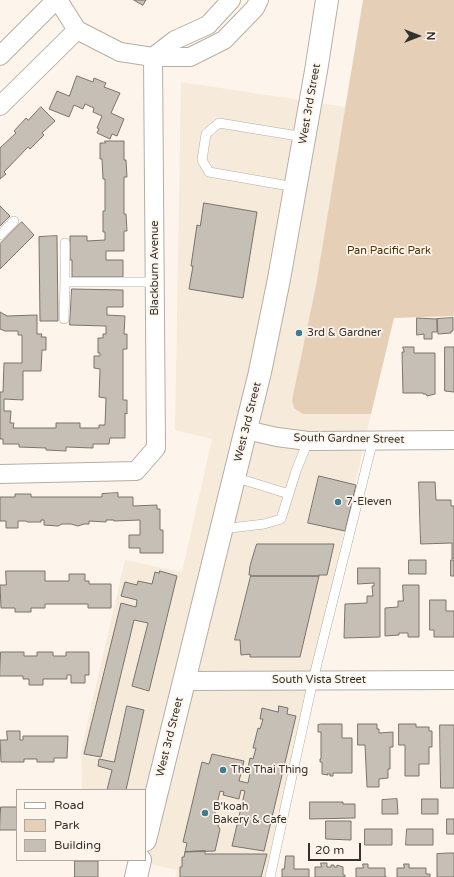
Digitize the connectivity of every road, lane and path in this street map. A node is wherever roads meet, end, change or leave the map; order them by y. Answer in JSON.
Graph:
{"nodes":[{"id":1,"x":57,"y":0,"type":"edge"},
{"id":2,"x":231,"y":0,"type":"edge"},
{"id":3,"x":259,"y":0,"type":"edge"},
{"id":4,"x":327,"y":0,"type":"edge"},
{"id":5,"x":77,"y":30,"type":"junction"},
{"id":6,"x":0,"y":56,"type":"edge"},
{"id":7,"x":153,"y":57,"type":"junction"},
{"id":8,"x":0,"y":106,"type":"edge"},
{"id":9,"x":304,"y":137,"type":"junction"},
{"id":10,"x":295,"y":187,"type":"junction"},
{"id":11,"x":14,"y":221,"type":"dead end"},
{"id":12,"x":0,"y":235,"type":"edge"},
{"id":13,"x":65,"y":243,"type":"dead end"},
{"id":14,"x":65,"y":282,"type":"junction"},
{"id":15,"x":155,"y":282,"type":"junction"},
{"id":16,"x":64,"y":319,"type":"dead end"},
{"id":17,"x":246,"y":430,"type":"junction"},
{"id":18,"x":373,"y":440,"type":"junction"},
{"id":19,"x":454,"y":440,"type":"edge"},
{"id":20,"x":308,"y":441,"type":"junction"},
{"id":21,"x":0,"y":474,"type":"edge"},
{"id":22,"x":234,"y":477,"type":"junction"},
{"id":23,"x":289,"y":494,"type":"junction"},
{"id":24,"x":222,"y":529,"type":"junction"},
{"id":25,"x":313,"y":680,"type":"junction"},
{"id":26,"x":454,"y":680,"type":"edge"},
{"id":27,"x":184,"y":681,"type":"junction"},
{"id":28,"x":146,"y":836,"type":"edge"},
{"id":29,"x":140,"y":861,"type":"edge"},
{"id":30,"x":136,"y":877,"type":"edge"},
{"id":31,"x":270,"y":877,"type":"edge"}],
"edges":[{"from":1,"to":5,"type":"street"},
{"from":1,"to":6,"type":"street"},
{"from":2,"to":7,"type":"street"},
{"from":3,"to":7,"type":"street"},
{"from":4,"to":9,"type":"main road","name":"West 3rd Street"},
{"from":5,"to":7,"type":"street"},
{"from":5,"to":8,"type":"street"},
{"from":7,"to":15,"type":"street","name":"Blackburn Avenue"},
{"from":9,"to":10,"type":"main road","name":"West 3rd Street"},
{"from":9,"to":10,"type":"lane"},
{"from":10,"to":17,"type":"main road","name":"West 3rd Street"},
{"from":11,"to":12,"type":"lane"},
{"from":13,"to":14,"type":"lane"},
{"from":14,"to":15,"type":"lane"},
{"from":14,"to":16,"type":"lane"},
{"from":15,"to":21,"type":"street","name":"Blackburn Avenue"},
{"from":17,"to":20,"type":"street","name":"South Gardner Street"},
{"from":17,"to":22,"type":"main road","name":"West 3rd Street"},
{"from":18,"to":19,"type":"street","name":"South Gardner Street"},
{"from":18,"to":20,"type":"street","name":"South Gardner Street"},
{"from":18,"to":25,"type":"lane"},
{"from":20,"to":23,"type":"lane"},
{"from":22,"to":23,"type":"lane"},
{"from":22,"to":24,"type":"main road","name":"West 3rd Street"},
{"from":23,"to":24,"type":"lane"},
{"from":24,"to":27,"type":"main road","name":"West 3rd Street"},
{"from":25,"to":26,"type":"street","name":"South Vista Street"},
{"from":25,"to":27,"type":"street","name":"South Vista Street"},
{"from":25,"to":31,"type":"lane"},
{"from":27,"to":28,"type":"main road","name":"West 3rd Street"},
{"from":29,"to":30,"type":"main road"}]}
